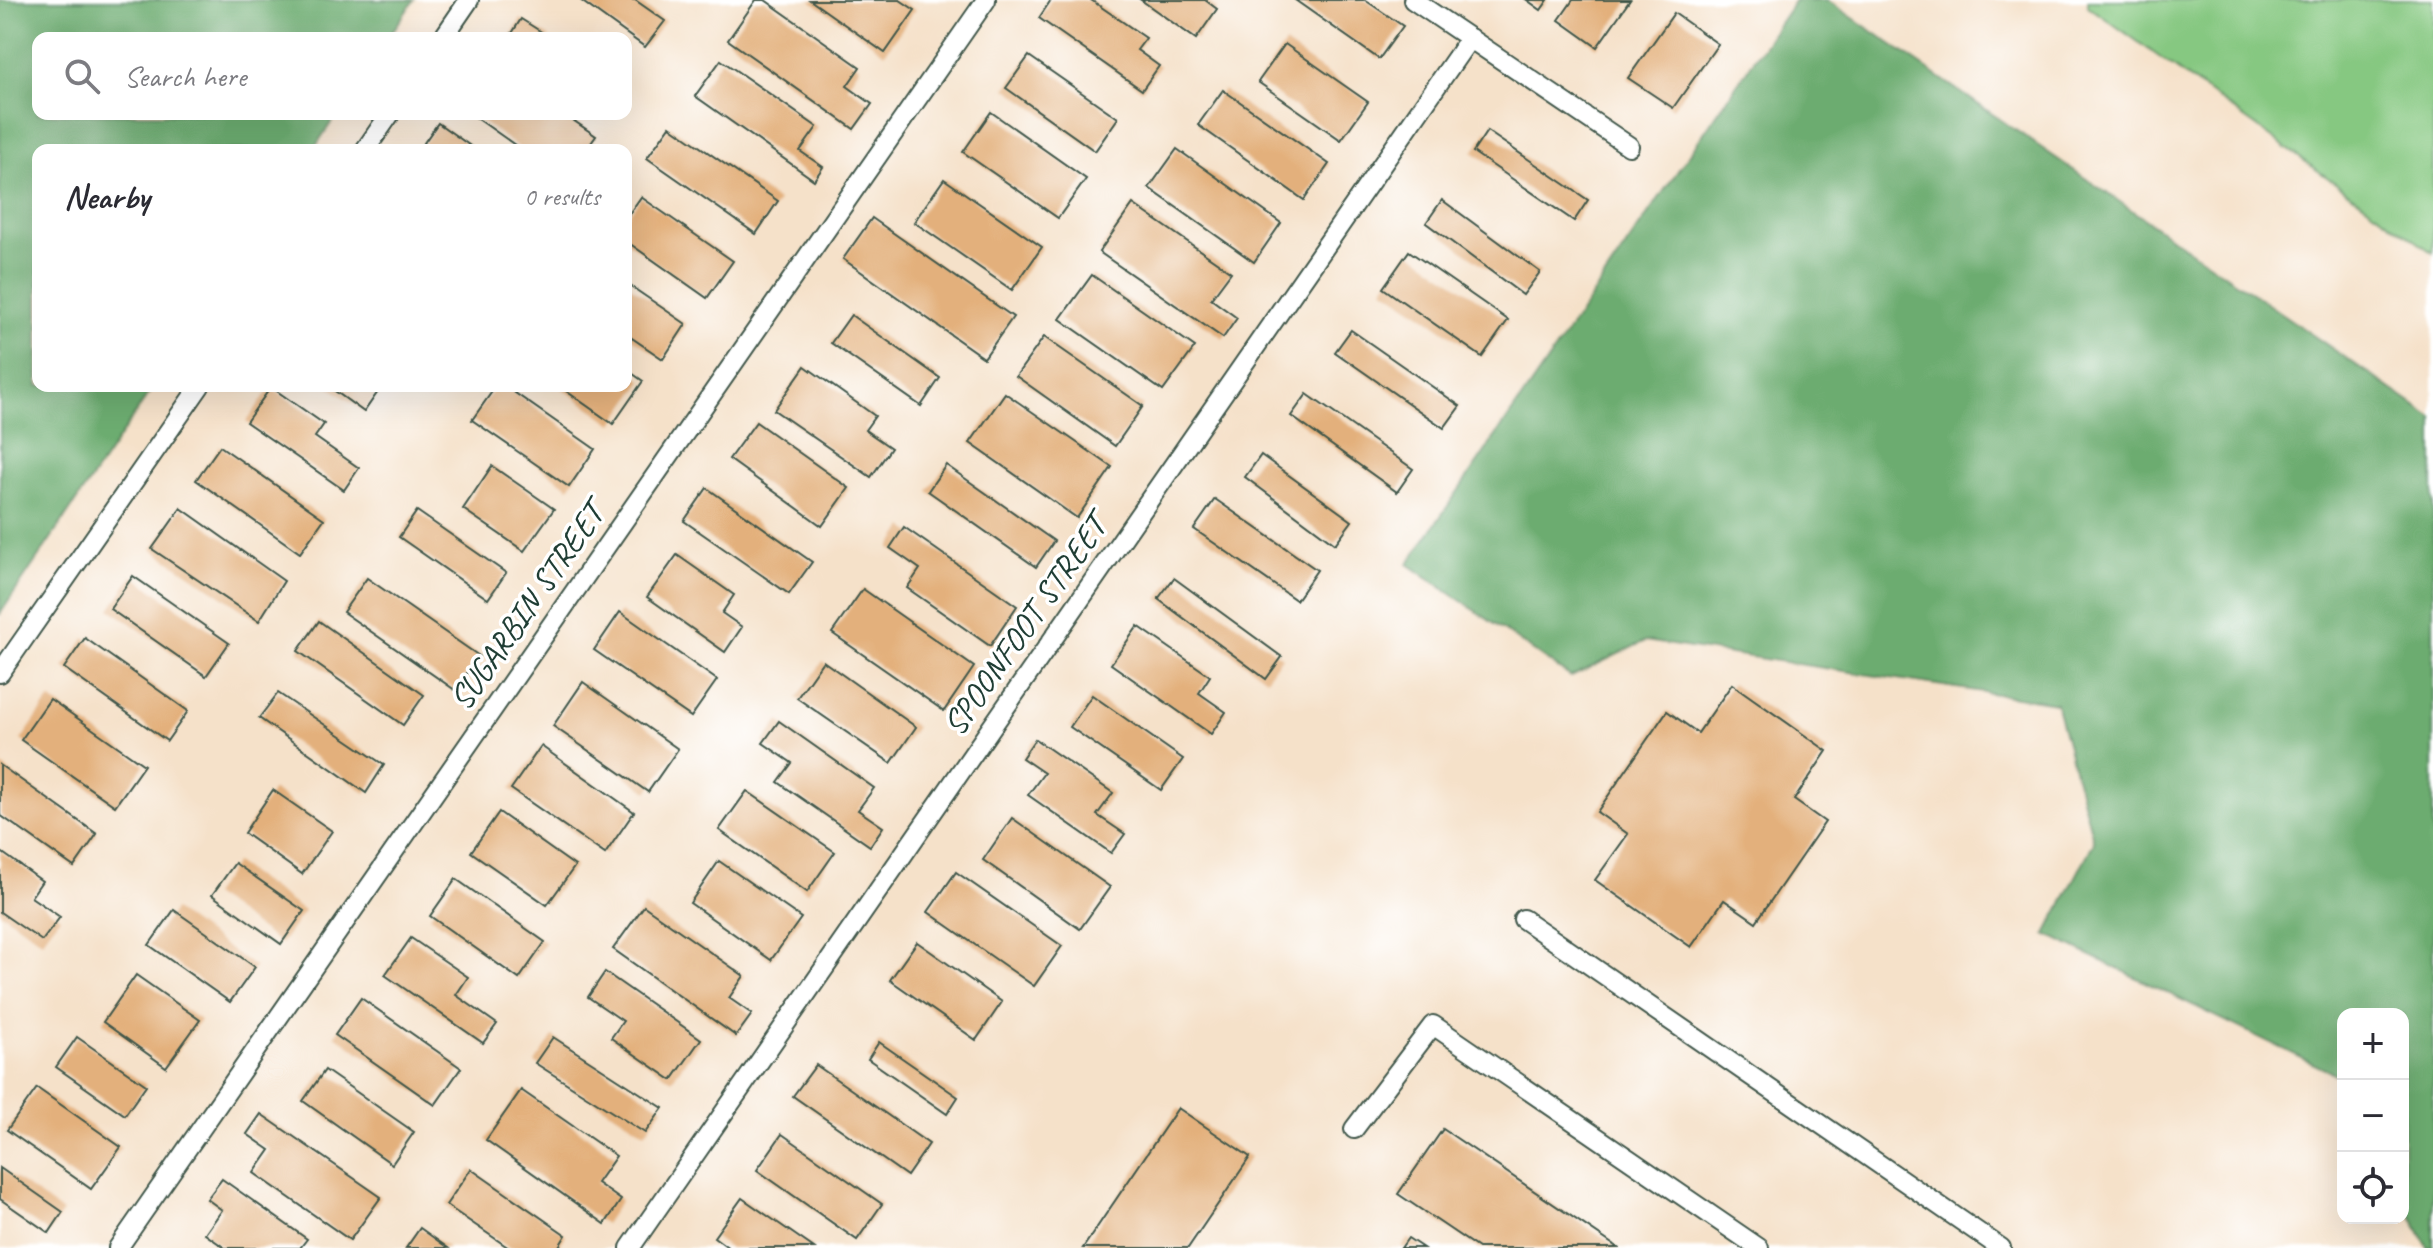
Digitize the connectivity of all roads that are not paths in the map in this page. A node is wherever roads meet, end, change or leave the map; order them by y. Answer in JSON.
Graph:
{"nodes":[{"id":1,"x":469,"y":0,"type":"edge"},
{"id":2,"x":986,"y":0,"type":"edge"},
{"id":3,"x":1413,"y":0,"type":"edge"},
{"id":4,"x":447,"y":32,"type":"edge"},
{"id":5,"x":1470,"y":38,"type":"junction"},
{"id":6,"x":386,"y":120,"type":"edge"},
{"id":7,"x":369,"y":144,"type":"edge"},
{"id":8,"x":1629,"y":146,"type":"dead end"},
{"id":9,"x":196,"y":392,"type":"edge"},
{"id":10,"x":0,"y":673,"type":"edge"},
{"id":11,"x":1523,"y":919,"type":"dead end"},
{"id":12,"x":1354,"y":1129,"type":"dead end"},
{"id":13,"x":118,"y":1248,"type":"edge"},
{"id":14,"x":630,"y":1248,"type":"edge"},
{"id":15,"x":1759,"y":1248,"type":"edge"},
{"id":16,"x":2001,"y":1248,"type":"edge"}],
"edges":[{"from":1,"to":4,"type":"lane"},
{"from":2,"to":13,"type":"lane","name":"SUGARBIN STREET"},
{"from":3,"to":5,"type":"lane"},
{"from":5,"to":8,"type":"lane"},
{"from":5,"to":14,"type":"lane","name":"SPOONFOOT STREET"},
{"from":6,"to":7,"type":"lane"},
{"from":9,"to":10,"type":"lane"},
{"from":11,"to":16,"type":"lane"},
{"from":12,"to":15,"type":"lane"}]}
